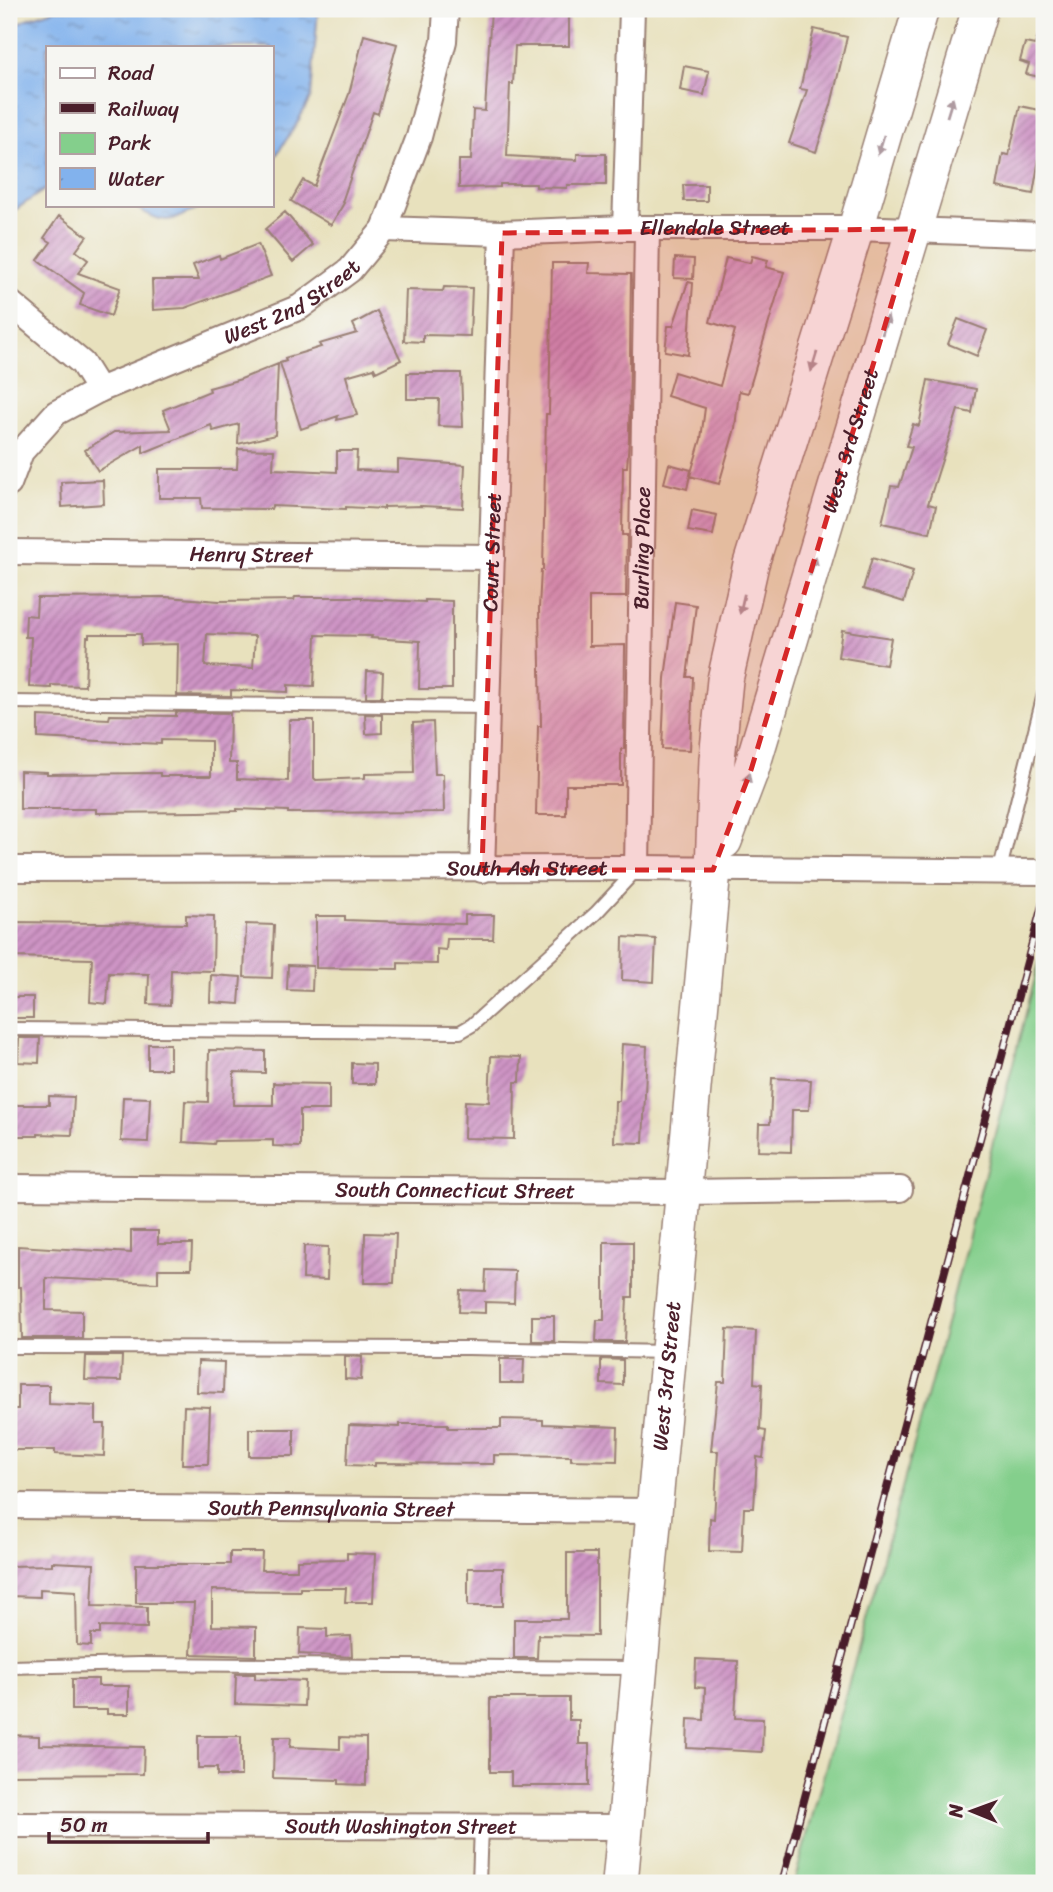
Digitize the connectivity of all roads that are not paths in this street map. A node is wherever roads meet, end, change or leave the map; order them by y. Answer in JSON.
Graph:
{"nodes":[{"id":1,"x":446,"y":9,"type":"edge"},
{"id":2,"x":632,"y":9,"type":"edge"},
{"id":3,"x":921,"y":9,"type":"edge"},
{"id":4,"x":980,"y":9,"type":"edge"},
{"id":5,"x":636,"y":228,"type":"junction"},
{"id":6,"x":856,"y":228,"type":"junction"},
{"id":7,"x":384,"y":229,"type":"junction"},
{"id":8,"x":914,"y":229,"type":"junction"},
{"id":9,"x":502,"y":233,"type":"junction"},
{"id":10,"x":1044,"y":235,"type":"edge"},
{"id":11,"x":9,"y":302,"type":"edge"},
{"id":12,"x":99,"y":390,"type":"junction"},
{"id":13,"x":9,"y":484,"type":"edge"},
{"id":14,"x":9,"y":552,"type":"edge"},
{"id":15,"x":492,"y":557,"type":"junction"},
{"id":16,"x":1044,"y":694,"type":"edge"},
{"id":17,"x":9,"y":702,"type":"edge"},
{"id":18,"x":488,"y":707,"type":"junction"},
{"id":19,"x":637,"y":868,"type":"junction"},
{"id":20,"x":9,"y":869,"type":"edge"},
{"id":21,"x":482,"y":870,"type":"junction"},
{"id":22,"x":713,"y":870,"type":"junction"},
{"id":23,"x":1044,"y":872,"type":"edge"},
{"id":24,"x":999,"y":873,"type":"junction"},
{"id":25,"x":9,"y":1029,"type":"edge"},
{"id":26,"x":9,"y":1187,"type":"edge"},
{"id":27,"x":900,"y":1189,"type":"dead end"},
{"id":28,"x":684,"y":1192,"type":"junction"},
{"id":29,"x":9,"y":1347,"type":"edge"},
{"id":30,"x":668,"y":1352,"type":"junction"},
{"id":31,"x":9,"y":1506,"type":"edge"},
{"id":32,"x":654,"y":1511,"type":"junction"},
{"id":33,"x":9,"y":1667,"type":"edge"},
{"id":34,"x":638,"y":1668,"type":"junction"},
{"id":35,"x":9,"y":1825,"type":"edge"},
{"id":36,"x":481,"y":1826,"type":"junction"},
{"id":37,"x":625,"y":1827,"type":"junction"},
{"id":38,"x":479,"y":1883,"type":"edge"},
{"id":39,"x":620,"y":1883,"type":"edge"}],
"edges":[{"from":1,"to":7,"type":"street","name":"West 2nd Street"},
{"from":2,"to":5,"type":"street","name":"Burling Place"},
{"from":3,"to":6,"type":"street","name":"West 3rd Street","one_way":true},
{"from":8,"to":4,"type":"street","name":"West 3rd Street","one_way":true},
{"from":5,"to":6,"type":"street","name":"Ellendale Street"},
{"from":5,"to":9,"type":"street","name":"Ellendale Street"},
{"from":5,"to":19,"type":"street","name":"Burling Place"},
{"from":6,"to":8,"type":"street","name":"Ellendale Street"},
{"from":6,"to":22,"type":"street","name":"West 3rd Street","one_way":true},
{"from":7,"to":9,"type":"street","name":"Ellendale Street"},
{"from":7,"to":12,"type":"street","name":"West 2nd Street"},
{"from":8,"to":10,"type":"street","name":"Ellendale Street"},
{"from":22,"to":8,"type":"street","name":"West 3rd Street","one_way":true},
{"from":9,"to":15,"type":"street","name":"Court Street"},
{"from":11,"to":12,"type":"street"},
{"from":12,"to":13,"type":"street","name":"West 2nd Street"},
{"from":14,"to":15,"type":"street","name":"Henry Street"},
{"from":15,"to":18,"type":"street","name":"Court Street"},
{"from":16,"to":24,"type":"lane"},
{"from":17,"to":18,"type":"lane"},
{"from":18,"to":21,"type":"street","name":"Court Street"},
{"from":19,"to":21,"type":"street","name":"South Ash Street"},
{"from":19,"to":22,"type":"street","name":"South Ash Street"},
{"from":19,"to":25,"type":"lane"},
{"from":20,"to":21,"type":"street","name":"South Ash Street"},
{"from":22,"to":24,"type":"street","name":"South Ash Street"},
{"from":22,"to":28,"type":"street","name":"West 3rd Street"},
{"from":23,"to":24,"type":"street","name":"South Ash Street"},
{"from":26,"to":28,"type":"street","name":"South Connecticut Street"},
{"from":27,"to":28,"type":"street","name":"South Connecticut Street"},
{"from":28,"to":30,"type":"street","name":"West 3rd Street"},
{"from":29,"to":30,"type":"lane"},
{"from":30,"to":32,"type":"street","name":"West 3rd Street"},
{"from":31,"to":32,"type":"street","name":"South Pennsylvania Street"},
{"from":32,"to":34,"type":"street","name":"West 3rd Street"},
{"from":33,"to":34,"type":"lane"},
{"from":34,"to":37,"type":"street","name":"West 3rd Street"},
{"from":35,"to":36,"type":"street","name":"South Washington Street"},
{"from":36,"to":37,"type":"street","name":"South Washington Street"},
{"from":36,"to":38,"type":"lane"},
{"from":37,"to":39,"type":"street","name":"West 3rd Street"}]}
